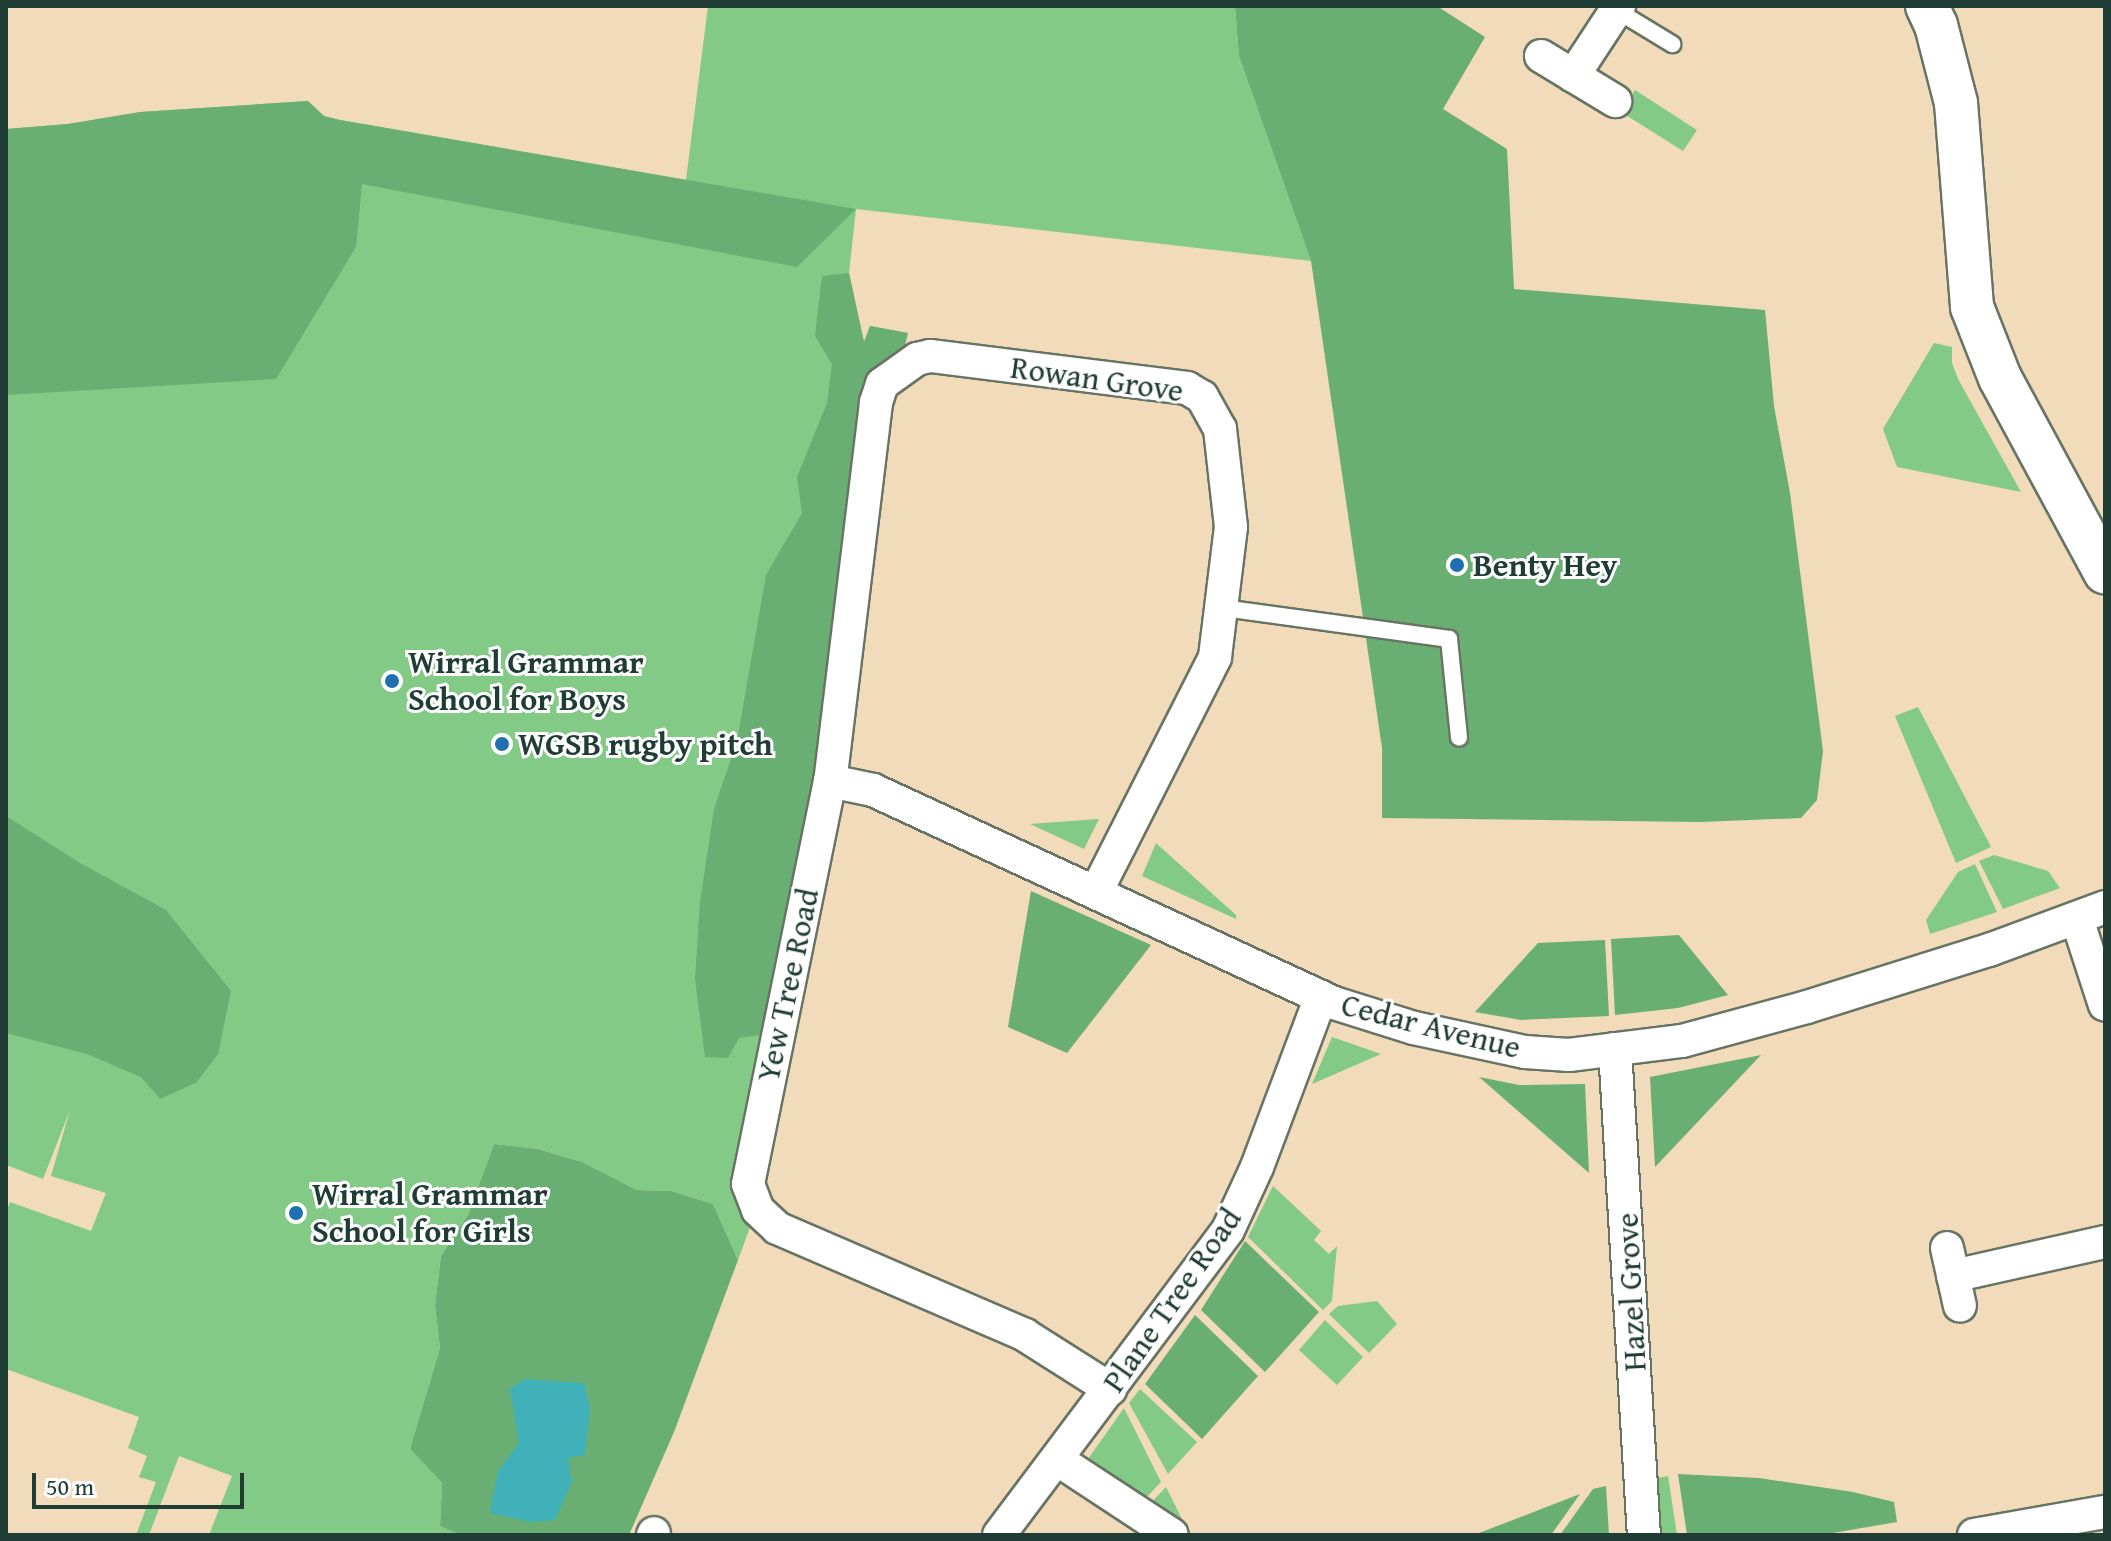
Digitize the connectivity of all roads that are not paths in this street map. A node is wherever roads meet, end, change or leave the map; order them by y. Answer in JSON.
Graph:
{"nodes":[{"id":1,"x":1927,"y":6,"type":"edge"},
{"id":2,"x":1617,"y":8,"type":"edge"},
{"id":3,"x":1672,"y":44,"type":"dead end"},
{"id":4,"x":1541,"y":56,"type":"dead end"},
{"id":5,"x":1573,"y":76,"type":"junction"},
{"id":6,"x":1615,"y":101,"type":"dead end"},
{"id":7,"x":896,"y":371,"type":"joint"},
{"id":8,"x":2105,"y":572,"type":"edge"},
{"id":9,"x":1223,"y":608,"type":"junction"},
{"id":10,"x":1459,"y":737,"type":"dead end"},
{"id":11,"x":830,"y":781,"type":"junction"},
{"id":12,"x":1096,"y":892,"type":"junction"},
{"id":13,"x":2091,"y":913,"type":"edge"},
{"id":14,"x":1321,"y":997,"type":"junction"},
{"id":15,"x":2105,"y":1005,"type":"edge"},
{"id":16,"x":1615,"y":1049,"type":"junction"},
{"id":17,"x":2105,"y":1242,"type":"edge"},
{"id":18,"x":1953,"y":1276,"type":"dead end"},
{"id":19,"x":1110,"y":1389,"type":"junction"},
{"id":20,"x":1058,"y":1460,"type":"junction"},
{"id":21,"x":2105,"y":1512,"type":"edge"},
{"id":22,"x":999,"y":1535,"type":"edge"},
{"id":23,"x":1172,"y":1535,"type":"edge"},
{"id":24,"x":1644,"y":1535,"type":"edge"},
{"id":25,"x":1974,"y":1535,"type":"edge"}],
"edges":[{"from":1,"to":8,"type":"street"},
{"from":2,"to":3,"type":"lane"},
{"from":2,"to":5,"type":"street"},
{"from":4,"to":5,"type":"street"},
{"from":5,"to":6,"type":"street"},
{"from":7,"to":9,"type":"street","name":"Rowan Grove"},
{"from":7,"to":11,"type":"street","name":"Yew Tree Road"},
{"from":9,"to":10,"type":"lane"},
{"from":9,"to":12,"type":"street","name":"Rowan Grove"},
{"from":11,"to":12,"type":"street","name":"Cedar Avenue"},
{"from":11,"to":19,"type":"street","name":"Yew Tree Road"},
{"from":12,"to":14,"type":"street","name":"Cedar Avenue"},
{"from":13,"to":15,"type":"street"},
{"from":13,"to":16,"type":"street","name":"Cedar Avenue"},
{"from":14,"to":16,"type":"street","name":"Cedar Avenue"},
{"from":14,"to":19,"type":"street","name":"Plane Tree Road"},
{"from":16,"to":24,"type":"street","name":"Hazel Grove"},
{"from":17,"to":18,"type":"street"},
{"from":19,"to":20,"type":"street","name":"Plane Tree Road"},
{"from":20,"to":22,"type":"street","name":"Plane Tree Road"},
{"from":20,"to":23,"type":"street"},
{"from":21,"to":25,"type":"street"}]}
